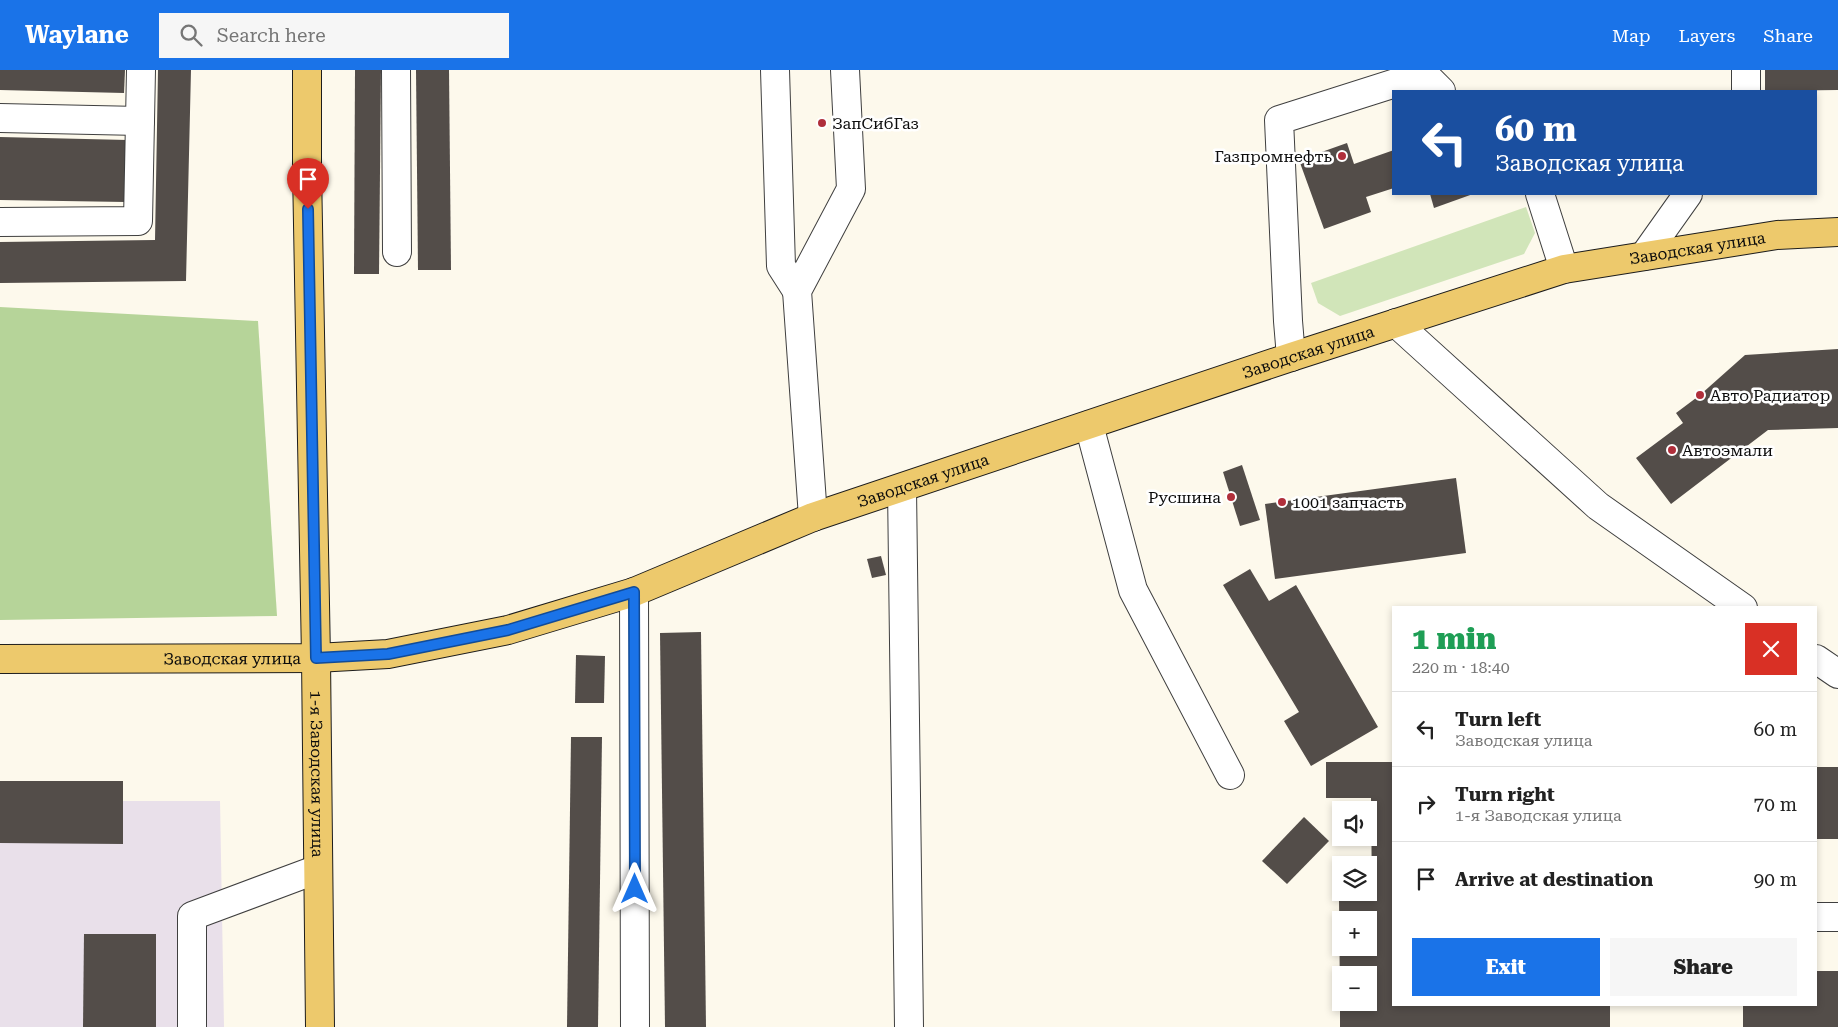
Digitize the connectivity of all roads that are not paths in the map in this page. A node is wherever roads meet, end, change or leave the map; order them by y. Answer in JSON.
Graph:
{"nodes":[{"id":1,"x":141,"y":70,"type":"edge"},
{"id":2,"x":307,"y":70,"type":"edge"},
{"id":3,"x":396,"y":70,"type":"edge"},
{"id":4,"x":775,"y":70,"type":"edge"},
{"id":5,"x":845,"y":70,"type":"edge"},
{"id":6,"x":1746,"y":70,"type":"edge"},
{"id":7,"x":1440,"y":90,"type":"edge"},
{"id":8,"x":1746,"y":90,"type":"edge"},
{"id":9,"x":0,"y":118,"type":"edge"},
{"id":10,"x":140,"y":121,"type":"junction"},
{"id":11,"x":1540,"y":195,"type":"edge"},
{"id":12,"x":1687,"y":195,"type":"edge"},
{"id":13,"x":0,"y":222,"type":"edge"},
{"id":14,"x":1838,"y":232,"type":"edge"},
{"id":15,"x":397,"y":252,"type":"dead end"},
{"id":16,"x":1644,"y":256,"type":"junction"},
{"id":17,"x":1564,"y":269,"type":"junction"},
{"id":18,"x":797,"y":291,"type":"junction"},
{"id":19,"x":1396,"y":323,"type":"junction"},
{"id":20,"x":1291,"y":357,"type":"junction"},
{"id":21,"x":1089,"y":425,"type":"junction"},
{"id":22,"x":902,"y":488,"type":"junction"},
{"id":23,"x":813,"y":517,"type":"junction"},
{"id":24,"x":634,"y":592,"type":"junction"},
{"id":25,"x":1740,"y":606,"type":"edge"},
{"id":26,"x":316,"y":658,"type":"junction"},
{"id":27,"x":0,"y":659,"type":"edge"},
{"id":28,"x":1817,"y":660,"type":"edge"},
{"id":29,"x":1838,"y":674,"type":"edge"},
{"id":30,"x":1230,"y":775,"type":"dead end"},
{"id":31,"x":318,"y":870,"type":"junction"},
{"id":32,"x":1817,"y":917,"type":"edge"},
{"id":33,"x":1838,"y":917,"type":"edge"},
{"id":34,"x":192,"y":1027,"type":"edge"},
{"id":35,"x":320,"y":1027,"type":"edge"},
{"id":36,"x":635,"y":1027,"type":"edge"},
{"id":37,"x":909,"y":1027,"type":"edge"}],
"edges":[{"from":1,"to":10,"type":"lane"},
{"from":2,"to":26,"type":"main road","name":"1-я Заводская улица"},
{"from":3,"to":15,"type":"lane"},
{"from":4,"to":18,"type":"lane"},
{"from":5,"to":18,"type":"lane"},
{"from":6,"to":8,"type":"lane"},
{"from":7,"to":20,"type":"lane"},
{"from":9,"to":10,"type":"lane"},
{"from":10,"to":13,"type":"lane"},
{"from":11,"to":17,"type":"lane"},
{"from":12,"to":16,"type":"lane"},
{"from":14,"to":16,"type":"main road","name":"Заводская улица"},
{"from":16,"to":17,"type":"main road","name":"Заводская улица"},
{"from":17,"to":19,"type":"main road","name":"Заводская улица"},
{"from":18,"to":23,"type":"lane"},
{"from":19,"to":20,"type":"main road","name":"Заводская улица"},
{"from":19,"to":25,"type":"lane"},
{"from":20,"to":21,"type":"main road","name":"Заводская улица"},
{"from":21,"to":22,"type":"main road","name":"Заводская улица"},
{"from":21,"to":30,"type":"lane"},
{"from":22,"to":23,"type":"main road","name":"Заводская улица"},
{"from":22,"to":37,"type":"lane"},
{"from":23,"to":24,"type":"main road","name":"Заводская улица"},
{"from":24,"to":26,"type":"main road","name":"Заводская улица"},
{"from":24,"to":36,"type":"lane"},
{"from":26,"to":27,"type":"main road","name":"Заводская улица"},
{"from":26,"to":31,"type":"main road","name":"1-я Заводская улица"},
{"from":28,"to":29,"type":"lane"},
{"from":31,"to":34,"type":"lane"},
{"from":31,"to":35,"type":"main road","name":"1-я Заводская улица"},
{"from":32,"to":33,"type":"lane"}]}
